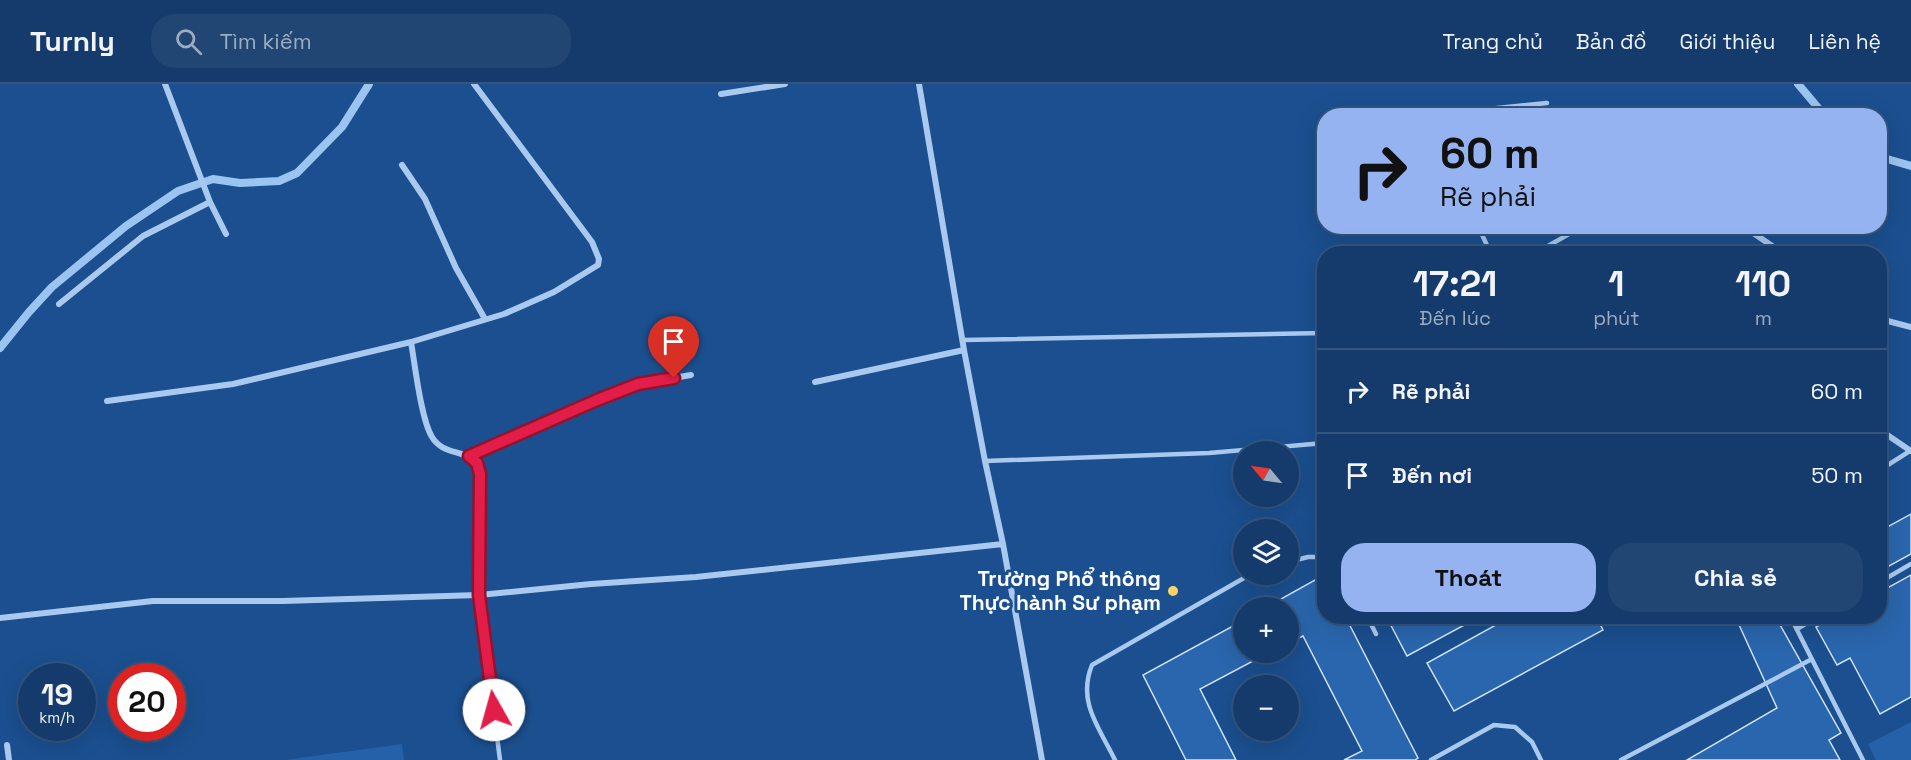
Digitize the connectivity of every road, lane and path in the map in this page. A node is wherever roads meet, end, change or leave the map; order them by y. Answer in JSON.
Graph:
{"nodes":[{"id":1,"x":165,"y":84,"type":"edge"},
{"id":2,"x":474,"y":84,"type":"edge"},
{"id":3,"x":785,"y":84,"type":"edge"},
{"id":4,"x":919,"y":84,"type":"edge"},
{"id":5,"x":721,"y":94,"type":"dead end"},
{"id":6,"x":1524,"y":106,"type":"edge"},
{"id":7,"x":1524,"y":106,"type":"edge"},
{"id":8,"x":1524,"y":106,"type":"edge"},
{"id":9,"x":1524,"y":106,"type":"edge"},
{"id":10,"x":1500,"y":108,"type":"edge"},
{"id":11,"x":1501,"y":108,"type":"edge"},
{"id":12,"x":402,"y":165,"type":"dead end"},
{"id":13,"x":210,"y":202,"type":"junction"},
{"id":14,"x":226,"y":234,"type":"dead end"},
{"id":15,"x":1569,"y":234,"type":"edge"},
{"id":16,"x":1755,"y":234,"type":"edge"},
{"id":17,"x":1548,"y":246,"type":"edge"},
{"id":18,"x":1772,"y":246,"type":"edge"},
{"id":19,"x":59,"y":304,"type":"dead end"},
{"id":20,"x":485,"y":319,"type":"junction"},
{"id":21,"x":1887,"y":321,"type":"edge"},
{"id":22,"x":1911,"y":327,"type":"edge"},
{"id":23,"x":1317,"y":333,"type":"edge"},
{"id":24,"x":964,"y":340,"type":"junction"},
{"id":25,"x":411,"y":342,"type":"junction"},
{"id":26,"x":964,"y":350,"type":"junction"},
{"id":27,"x":691,"y":375,"type":"dead end"},
{"id":28,"x":815,"y":382,"type":"dead end"},
{"id":29,"x":107,"y":401,"type":"dead end"},
{"id":30,"x":1887,"y":435,"type":"edge"},
{"id":31,"x":1317,"y":444,"type":"edge"},
{"id":32,"x":1911,"y":451,"type":"edge"},
{"id":33,"x":469,"y":456,"type":"junction"},
{"id":34,"x":985,"y":461,"type":"junction"},
{"id":35,"x":1887,"y":466,"type":"edge"},
{"id":36,"x":1003,"y":544,"type":"junction"},
{"id":37,"x":1317,"y":557,"type":"edge"},
{"id":38,"x":1299,"y":559,"type":"edge"},
{"id":39,"x":1911,"y":564,"type":"edge"},
{"id":40,"x":1887,"y":578,"type":"edge"},
{"id":41,"x":1233,"y":584,"type":"edge"},
{"id":42,"x":479,"y":595,"type":"junction"},
{"id":43,"x":0,"y":618,"type":"edge"},
{"id":44,"x":1371,"y":624,"type":"edge"},
{"id":45,"x":1794,"y":624,"type":"edge"},
{"id":46,"x":1805,"y":624,"type":"edge"},
{"id":47,"x":1797,"y":629,"type":"junction"},
{"id":48,"x":1376,"y":634,"type":"dead end"},
{"id":49,"x":1812,"y":659,"type":"junction"},
{"id":50,"x":7,"y":745,"type":"dead end"},
{"id":51,"x":9,"y":760,"type":"edge"},
{"id":52,"x":500,"y":760,"type":"edge"},
{"id":53,"x":1042,"y":760,"type":"edge"},
{"id":54,"x":1115,"y":760,"type":"edge"},
{"id":55,"x":1431,"y":760,"type":"edge"},
{"id":56,"x":1541,"y":760,"type":"edge"},
{"id":57,"x":1621,"y":760,"type":"edge"},
{"id":58,"x":1863,"y":760,"type":"edge"}],
"edges":[{"from":1,"to":13,"type":"street"},
{"from":2,"to":20,"type":"street"},
{"from":3,"to":5,"type":"street"},
{"from":4,"to":24,"type":"street"},
{"from":6,"to":10,"type":"lane"},
{"from":7,"to":8,"type":"lane"},
{"from":9,"to":11,"type":"lane"},
{"from":12,"to":20,"type":"street"},
{"from":13,"to":14,"type":"street"},
{"from":13,"to":19,"type":"street"},
{"from":15,"to":17,"type":"lane"},
{"from":16,"to":18,"type":"street"},
{"from":20,"to":25,"type":"street"},
{"from":21,"to":22,"type":"street"},
{"from":23,"to":24,"type":"lane"},
{"from":24,"to":26,"type":"street"},
{"from":25,"to":29,"type":"street"},
{"from":25,"to":33,"type":"street"},
{"from":26,"to":28,"type":"street"},
{"from":26,"to":34,"type":"street"},
{"from":27,"to":33,"type":"street"},
{"from":30,"to":32,"type":"street"},
{"from":31,"to":34,"type":"lane"},
{"from":32,"to":35,"type":"lane"},
{"from":33,"to":42,"type":"street"},
{"from":34,"to":36,"type":"street"},
{"from":36,"to":42,"type":"street"},
{"from":36,"to":53,"type":"street"},
{"from":37,"to":38,"type":"lane"},
{"from":39,"to":40,"type":"lane"},
{"from":41,"to":54,"type":"lane"},
{"from":42,"to":43,"type":"street"},
{"from":42,"to":52,"type":"lane"},
{"from":44,"to":48,"type":"lane"},
{"from":45,"to":47,"type":"lane"},
{"from":46,"to":47,"type":"lane"},
{"from":47,"to":49,"type":"lane"},
{"from":49,"to":57,"type":"lane"},
{"from":49,"to":58,"type":"lane"},
{"from":50,"to":51,"type":"street"},
{"from":55,"to":56,"type":"lane"}]}
